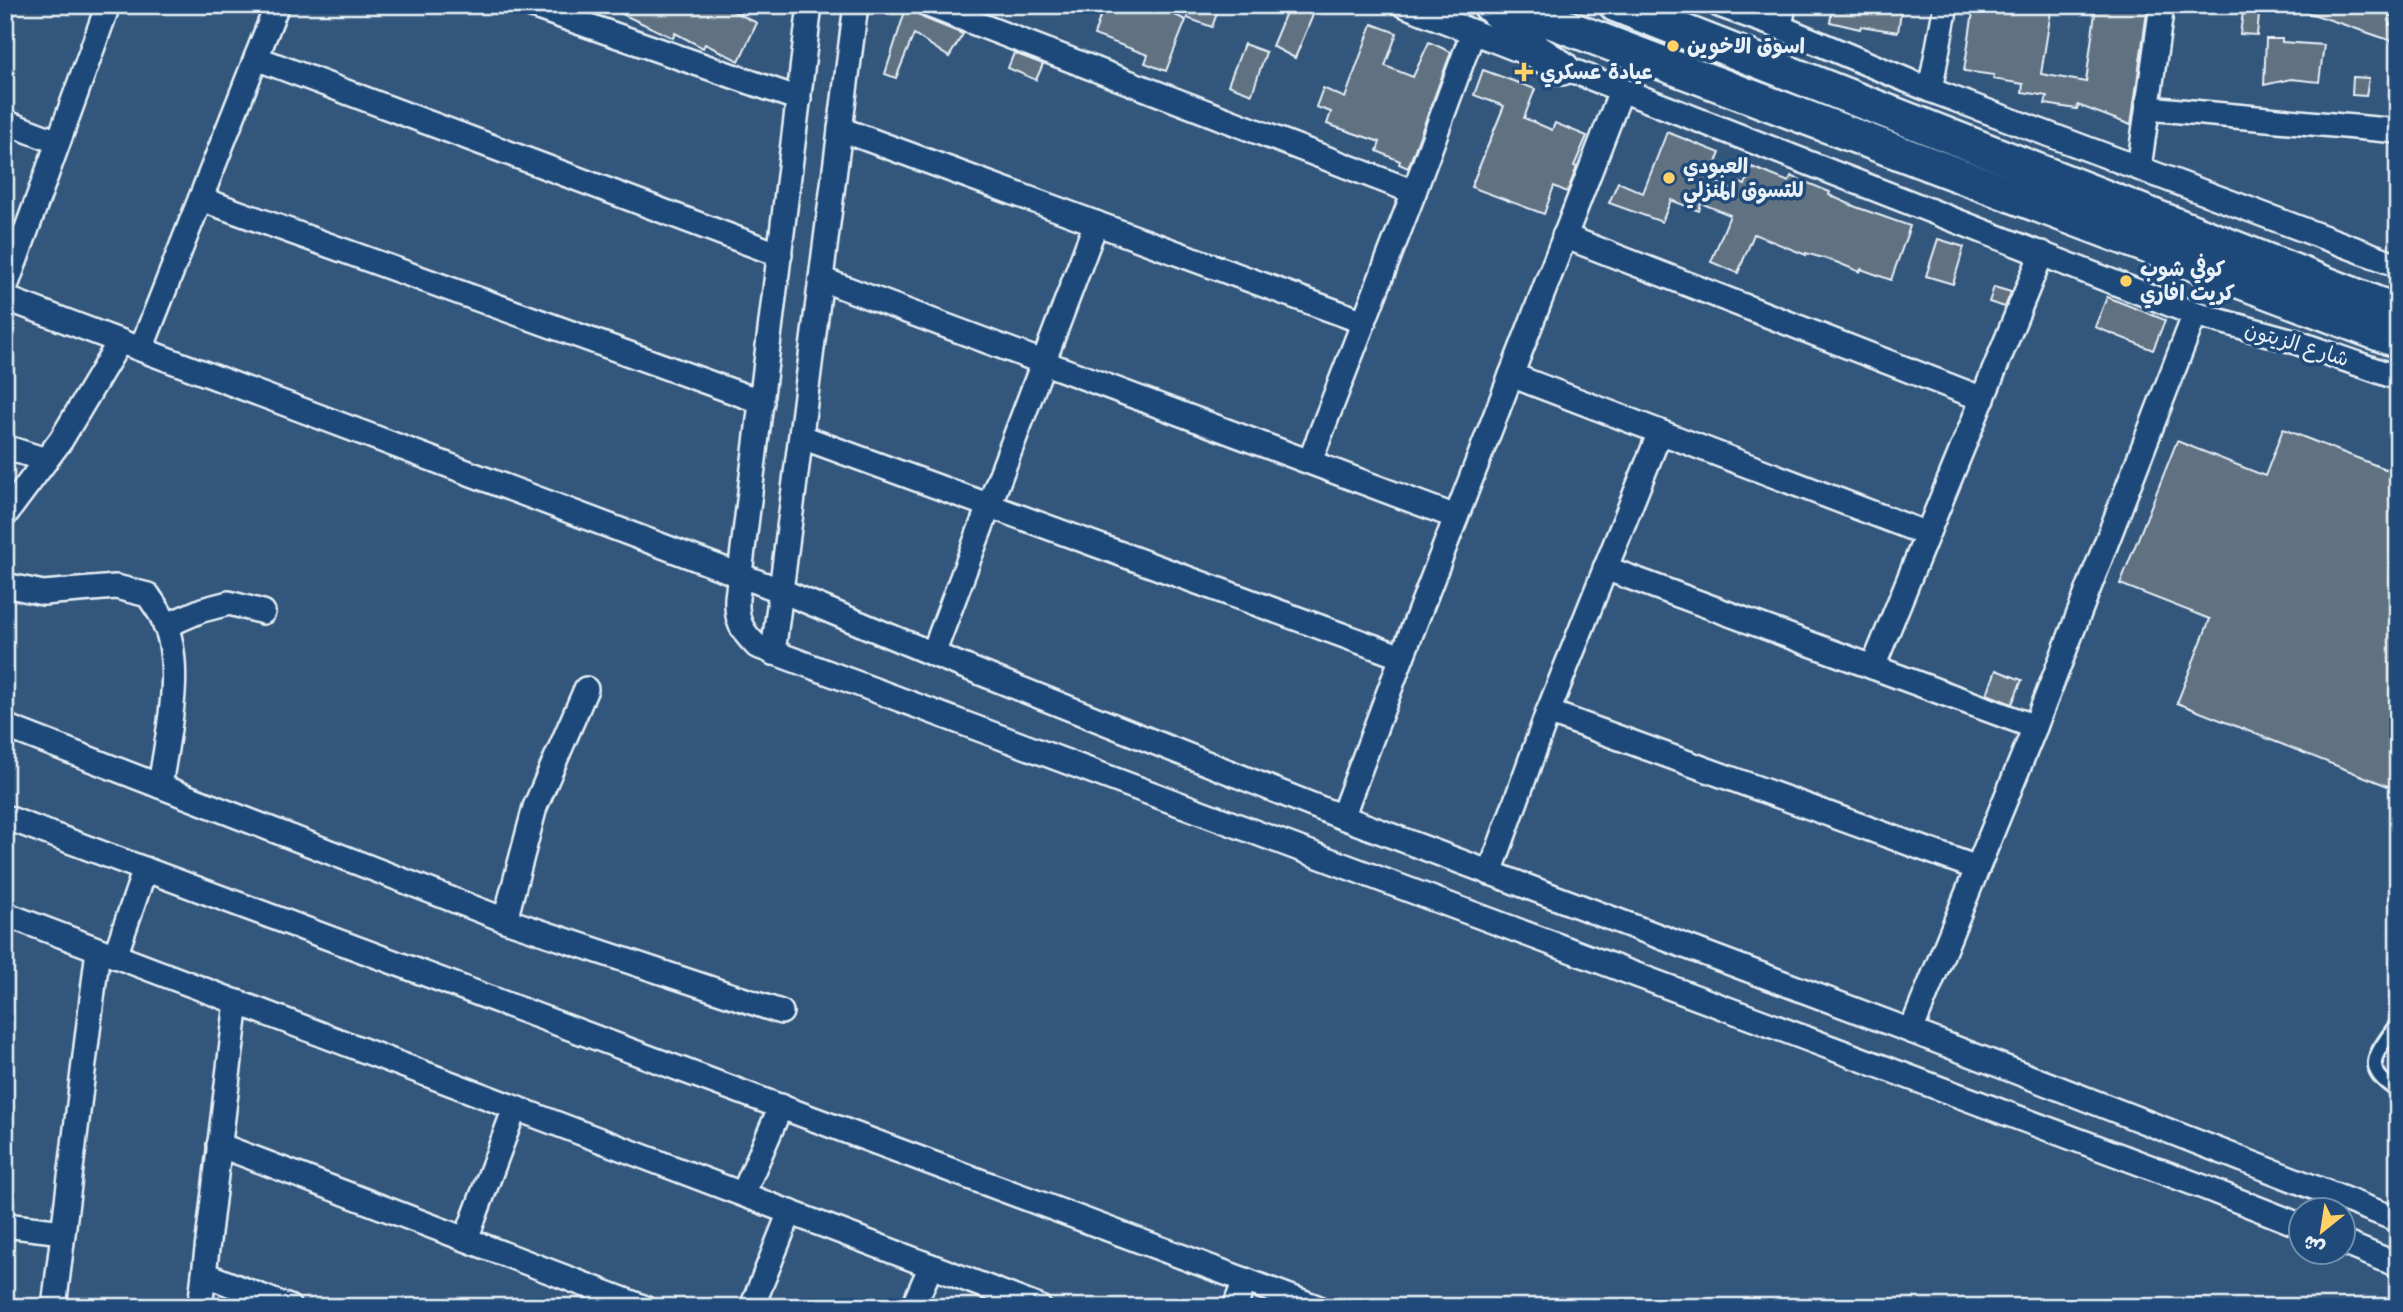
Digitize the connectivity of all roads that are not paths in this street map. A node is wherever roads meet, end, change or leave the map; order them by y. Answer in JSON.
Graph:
{"nodes":[{"id":1,"x":108,"y":5,"type":"edge"},
{"id":2,"x":277,"y":5,"type":"edge"},
{"id":3,"x":529,"y":5,"type":"edge"},
{"id":4,"x":810,"y":5,"type":"edge"},
{"id":5,"x":856,"y":5,"type":"edge"},
{"id":6,"x":928,"y":5,"type":"edge"},
{"id":7,"x":1404,"y":5,"type":"edge"},
{"id":8,"x":1508,"y":5,"type":"edge"},
{"id":9,"x":1616,"y":5,"type":"edge"},
{"id":10,"x":1718,"y":5,"type":"edge"},
{"id":11,"x":1946,"y":5,"type":"edge"},
{"id":12,"x":2162,"y":5,"type":"edge"},
{"id":13,"x":582,"y":14,"type":"edge"},
{"id":14,"x":1782,"y":16,"type":"edge"},
{"id":15,"x":1481,"y":19,"type":"edge"},
{"id":16,"x":256,"y":58,"type":"junction"},
{"id":17,"x":1562,"y":68,"type":"joint"},
{"id":18,"x":1930,"y":90,"type":"junction"},
{"id":19,"x":1621,"y":91,"type":"junction"},
{"id":20,"x":799,"y":99,"type":"junction"},
{"id":21,"x":2148,"y":108,"type":"junction"},
{"id":22,"x":5,"y":122,"type":"edge"},
{"id":23,"x":840,"y":128,"type":"junction"},
{"id":24,"x":2398,"y":131,"type":"edge"},
{"id":25,"x":58,"y":142,"type":"junction"},
{"id":26,"x":2139,"y":168,"type":"junction"},
{"id":27,"x":1414,"y":192,"type":"junction"},
{"id":28,"x":201,"y":199,"type":"junction"},
{"id":29,"x":1096,"y":223,"type":"junction"},
{"id":30,"x":1564,"y":236,"type":"junction"},
{"id":31,"x":2042,"y":253,"type":"junction"},
{"id":32,"x":780,"y":255,"type":"junction"},
{"id":33,"x":2398,"y":265,"type":"edge"},
{"id":34,"x":821,"y":279,"type":"junction"},
{"id":35,"x":5,"y":289,"type":"edge"},
{"id":36,"x":5,"y":298,"type":"edge"},
{"id":37,"x":2398,"y":312,"type":"edge"},
{"id":38,"x":2195,"y":314,"type":"junction"},
{"id":39,"x":1364,"y":322,"type":"junction"},
{"id":40,"x":2398,"y":341,"type":"edge"},
{"id":41,"x":130,"y":345,"type":"junction"},
{"id":42,"x":1044,"y":362,"type":"junction"},
{"id":43,"x":1511,"y":375,"type":"junction"},
{"id":44,"x":2398,"y":378,"type":"edge"},
{"id":45,"x":1983,"y":399,"type":"junction"},
{"id":46,"x":762,"y":402,"type":"junction"},
{"id":47,"x":1660,"y":432,"type":"junction"},
{"id":48,"x":802,"y":437,"type":"junction"},
{"id":49,"x":5,"y":447,"type":"edge"},
{"id":50,"x":46,"y":460,"type":"junction"},
{"id":51,"x":1310,"y":461,"type":"junction"},
{"id":52,"x":990,"y":506,"type":"junction"},
{"id":53,"x":5,"y":515,"type":"edge"},
{"id":54,"x":1456,"y":516,"type":"junction"},
{"id":55,"x":1927,"y":534,"type":"junction"},
{"id":56,"x":1605,"y":568,"type":"junction"},
{"id":57,"x":740,"y":575,"type":"junction"},
{"id":58,"x":5,"y":585,"type":"edge"},
{"id":59,"x":782,"y":591,"type":"junction"},
{"id":60,"x":263,"y":612,"type":"dead end"},
{"id":61,"x":165,"y":626,"type":"junction"},
{"id":62,"x":773,"y":653,"type":"junction"},
{"id":63,"x":933,"y":654,"type":"junction"},
{"id":64,"x":1402,"y":657,"type":"junction"},
{"id":65,"x":1873,"y":667,"type":"junction"},
{"id":66,"x":586,"y":689,"type":"dead end"},
{"id":67,"x":1548,"y":712,"type":"junction"},
{"id":68,"x":5,"y":726,"type":"edge"},
{"id":69,"x":2035,"y":727,"type":"junction"},
{"id":70,"x":159,"y":786,"type":"junction"},
{"id":71,"x":5,"y":817,"type":"edge"},
{"id":72,"x":1342,"y":817,"type":"junction"},
{"id":73,"x":1977,"y":868,"type":"junction"},
{"id":74,"x":145,"y":869,"type":"junction"},
{"id":75,"x":1490,"y":873,"type":"junction"},
{"id":76,"x":5,"y":914,"type":"edge"},
{"id":77,"x":505,"y":920,"type":"junction"},
{"id":78,"x":107,"y":953,"type":"junction"},
{"id":79,"x":237,"y":1002,"type":"junction"},
{"id":80,"x":781,"y":1012,"type":"dead end"},
{"id":81,"x":2398,"y":1022,"type":"edge"},
{"id":82,"x":1910,"y":1031,"type":"junction"},
{"id":83,"x":2398,"y":1091,"type":"edge"},
{"id":84,"x":781,"y":1106,"type":"junction"},
{"id":85,"x":515,"y":1108,"type":"junction"},
{"id":86,"x":219,"y":1145,"type":"junction"},
{"id":87,"x":2222,"y":1151,"type":"junction"},
{"id":88,"x":2206,"y":1188,"type":"junction"},
{"id":89,"x":743,"y":1194,"type":"junction"},
{"id":90,"x":790,"y":1212,"type":"junction"},
{"id":91,"x":2398,"y":1220,"type":"edge"},
{"id":92,"x":2288,"y":1221,"type":"edge"},
{"id":93,"x":5,"y":1225,"type":"edge"},
{"id":94,"x":63,"y":1232,"type":"junction"},
{"id":95,"x":466,"y":1239,"type":"junction"},
{"id":96,"x":2358,"y":1249,"type":"edge"},
{"id":97,"x":2398,"y":1265,"type":"edge"},
{"id":98,"x":931,"y":1266,"type":"junction"},
{"id":99,"x":204,"y":1274,"type":"junction"},
{"id":100,"x":1245,"y":1280,"type":"junction"},
{"id":101,"x":601,"y":1299,"type":"edge"},
{"id":102,"x":54,"y":1307,"type":"edge"},
{"id":103,"x":200,"y":1307,"type":"edge"},
{"id":104,"x":289,"y":1307,"type":"edge"},
{"id":105,"x":643,"y":1307,"type":"edge"},
{"id":106,"x":752,"y":1307,"type":"edge"},
{"id":107,"x":913,"y":1307,"type":"edge"},
{"id":108,"x":1039,"y":1307,"type":"edge"},
{"id":109,"x":1235,"y":1307,"type":"edge"},
{"id":110,"x":1318,"y":1307,"type":"edge"}],
"edges":[{"from":1,"to":25,"type":"street"},
{"from":2,"to":16,"type":"street"},
{"from":3,"to":13,"type":"street"},
{"from":4,"to":20,"type":"street"},
{"from":5,"to":23,"type":"street"},
{"from":6,"to":27,"type":"street"},
{"from":7,"to":15,"type":"street"},
{"from":8,"to":40,"type":"main road"},
{"from":9,"to":37,"type":"main road"},
{"from":10,"to":14,"type":"street"},
{"from":11,"to":18,"type":"street"},
{"from":12,"to":21,"type":"street"},
{"from":13,"to":20,"type":"street"},
{"from":14,"to":18,"type":"street"},
{"from":15,"to":17,"type":"main road"},
{"from":15,"to":27,"type":"street"},
{"from":16,"to":28,"type":"street"},
{"from":16,"to":32,"type":"street"},
{"from":17,"to":19,"type":"street","name":"شارع الزيتون"},
{"from":18,"to":26,"type":"street"},
{"from":19,"to":30,"type":"street"},
{"from":19,"to":31,"type":"street","name":"شارع الزيتون"},
{"from":20,"to":32,"type":"street"},
{"from":21,"to":24,"type":"street"},
{"from":21,"to":26,"type":"street"},
{"from":22,"to":25,"type":"street"},
{"from":23,"to":29,"type":"street"},
{"from":23,"to":34,"type":"street"},
{"from":25,"to":35,"type":"street"},
{"from":26,"to":33,"type":"street"},
{"from":27,"to":39,"type":"street"},
{"from":28,"to":41,"type":"street"},
{"from":28,"to":46,"type":"street"},
{"from":29,"to":39,"type":"street"},
{"from":29,"to":42,"type":"street"},
{"from":30,"to":43,"type":"street"},
{"from":30,"to":45,"type":"street"},
{"from":31,"to":38,"type":"street","name":"شارع الزيتون"},
{"from":31,"to":45,"type":"street"},
{"from":32,"to":46,"type":"street"},
{"from":34,"to":42,"type":"street"},
{"from":34,"to":48,"type":"street"},
{"from":36,"to":41,"type":"street"},
{"from":38,"to":44,"type":"street","name":"شارع الزيتون"},
{"from":38,"to":69,"type":"street"},
{"from":39,"to":51,"type":"street"},
{"from":41,"to":50,"type":"street"},
{"from":41,"to":57,"type":"street"},
{"from":42,"to":51,"type":"street"},
{"from":42,"to":52,"type":"street"},
{"from":43,"to":47,"type":"street"},
{"from":43,"to":54,"type":"street"},
{"from":45,"to":55,"type":"street"},
{"from":46,"to":57,"type":"street"},
{"from":47,"to":55,"type":"street"},
{"from":47,"to":56,"type":"street"},
{"from":48,"to":52,"type":"street"},
{"from":48,"to":59,"type":"street"},
{"from":49,"to":50,"type":"street"},
{"from":50,"to":53,"type":"street"},
{"from":51,"to":54,"type":"street"},
{"from":52,"to":63,"type":"street"},
{"from":52,"to":64,"type":"street"},
{"from":54,"to":64,"type":"street"},
{"from":55,"to":65,"type":"street"},
{"from":56,"to":65,"type":"street"},
{"from":56,"to":67,"type":"street"},
{"from":57,"to":59,"type":"street"},
{"from":57,"to":62,"type":"street"},
{"from":58,"to":61,"type":"street"},
{"from":59,"to":62,"type":"street"},
{"from":59,"to":63,"type":"street"},
{"from":60,"to":61,"type":"street"},
{"from":61,"to":70,"type":"street"},
{"from":62,"to":88,"type":"street"},
{"from":63,"to":72,"type":"street"},
{"from":64,"to":72,"type":"street"},
{"from":65,"to":69,"type":"street"},
{"from":66,"to":77,"type":"street"},
{"from":67,"to":73,"type":"street"},
{"from":67,"to":75,"type":"street"},
{"from":68,"to":70,"type":"street"},
{"from":69,"to":73,"type":"street"},
{"from":70,"to":77,"type":"street"},
{"from":71,"to":74,"type":"street"},
{"from":72,"to":75,"type":"street"},
{"from":73,"to":82,"type":"street"},
{"from":74,"to":78,"type":"street"},
{"from":74,"to":84,"type":"street"},
{"from":75,"to":82,"type":"street"},
{"from":76,"to":78,"type":"street"},
{"from":77,"to":80,"type":"street"},
{"from":78,"to":79,"type":"street"},
{"from":78,"to":94,"type":"street"},
{"from":79,"to":85,"type":"street"},
{"from":79,"to":86,"type":"street"},
{"from":81,"to":83,"type":"lane"},
{"from":82,"to":87,"type":"street"},
{"from":84,"to":89,"type":"street"},
{"from":84,"to":100,"type":"street"},
{"from":85,"to":89,"type":"street"},
{"from":85,"to":95,"type":"street"},
{"from":86,"to":95,"type":"street"},
{"from":86,"to":99,"type":"street"},
{"from":87,"to":88,"type":"street"},
{"from":87,"to":91,"type":"street"},
{"from":88,"to":92,"type":"street"},
{"from":89,"to":90,"type":"street"},
{"from":90,"to":98,"type":"street"},
{"from":90,"to":106,"type":"street"},
{"from":93,"to":94,"type":"street"},
{"from":94,"to":102,"type":"street"},
{"from":95,"to":101,"type":"street"},
{"from":96,"to":97,"type":"street"},
{"from":98,"to":107,"type":"street"},
{"from":98,"to":108,"type":"street"},
{"from":99,"to":103,"type":"street"},
{"from":99,"to":104,"type":"street"},
{"from":100,"to":109,"type":"street"},
{"from":100,"to":110,"type":"street"},
{"from":101,"to":105,"type":"street"}]}
